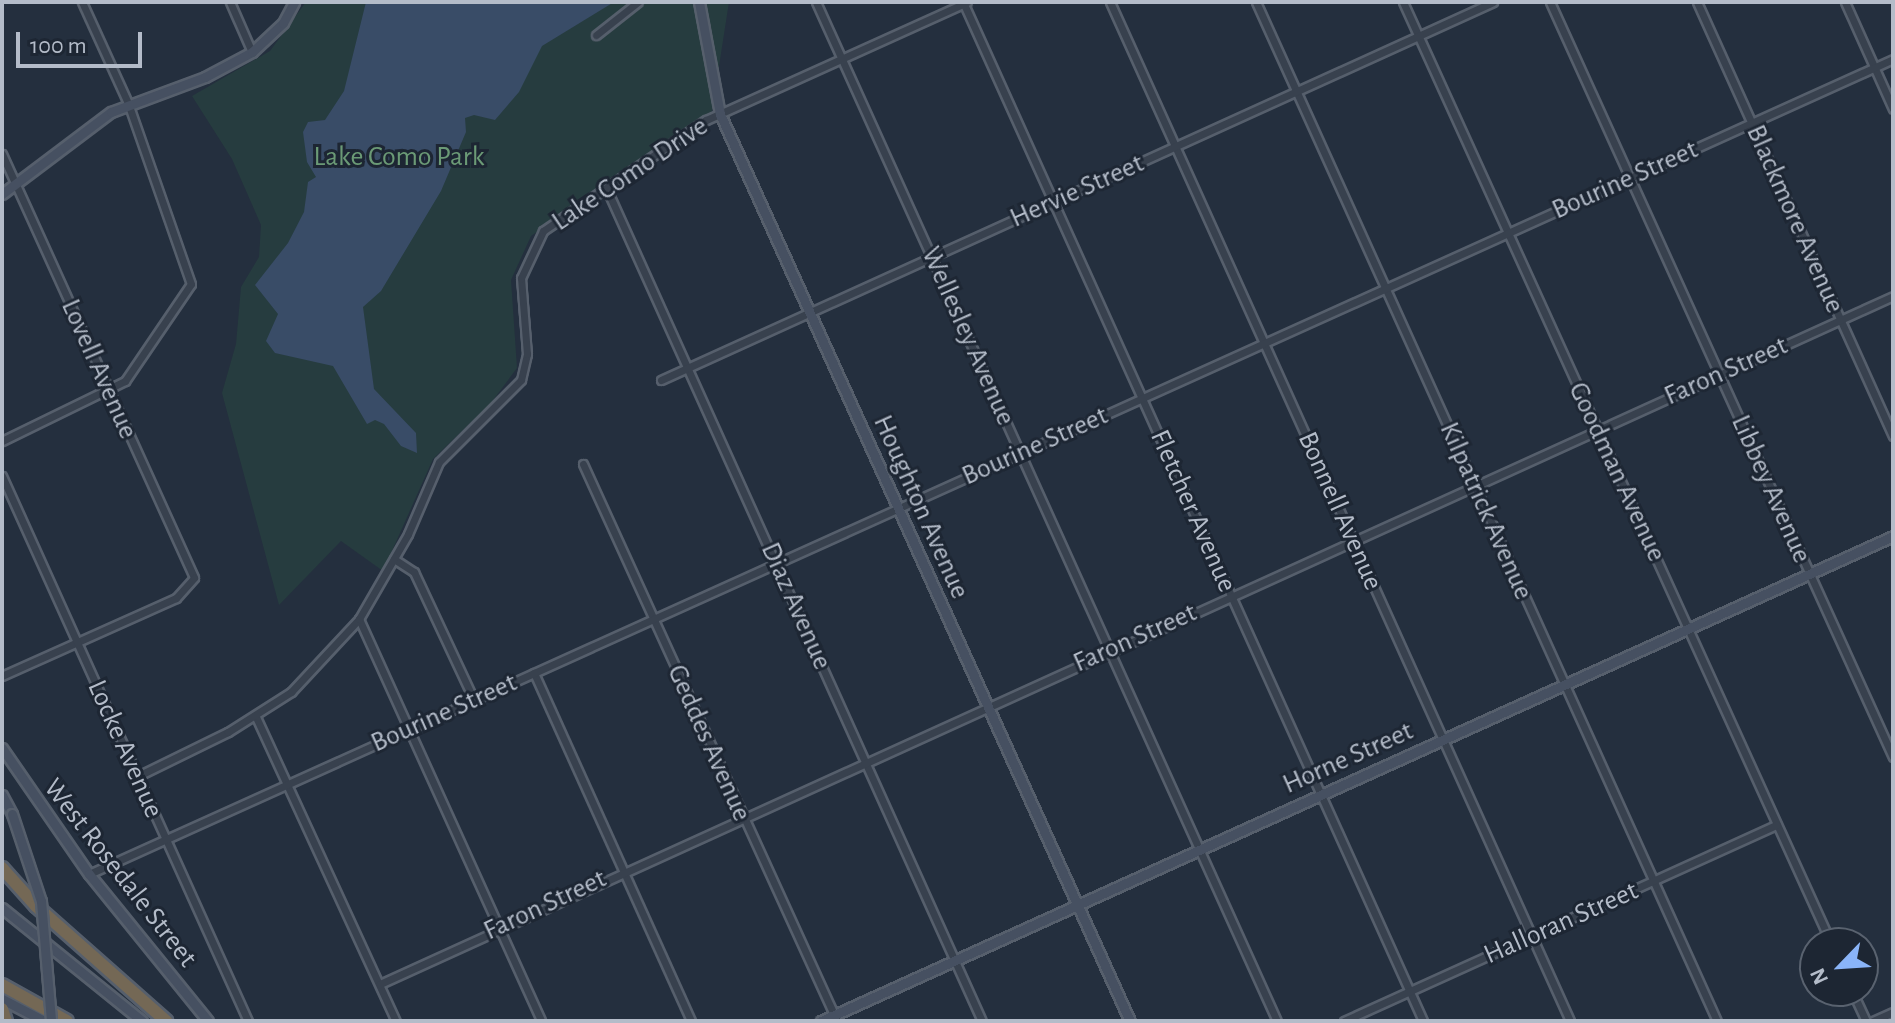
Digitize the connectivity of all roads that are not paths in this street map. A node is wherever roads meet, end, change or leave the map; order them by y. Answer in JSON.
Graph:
{"nodes":[{"id":1,"x":82,"y":2,"type":"edge"},
{"id":2,"x":230,"y":2,"type":"edge"},
{"id":3,"x":294,"y":2,"type":"edge"},
{"id":4,"x":638,"y":2,"type":"edge"},
{"id":5,"x":699,"y":2,"type":"edge"},
{"id":6,"x":816,"y":2,"type":"edge"},
{"id":7,"x":1110,"y":2,"type":"edge"},
{"id":8,"x":1256,"y":2,"type":"edge"},
{"id":9,"x":1403,"y":2,"type":"edge"},
{"id":10,"x":1493,"y":2,"type":"edge"},
{"id":11,"x":1550,"y":2,"type":"edge"},
{"id":12,"x":1697,"y":2,"type":"edge"},
{"id":13,"x":1845,"y":2,"type":"edge"},
{"id":14,"x":965,"y":3,"type":"edge"},
{"id":15,"x":596,"y":35,"type":"dead end"},
{"id":16,"x":1418,"y":36,"type":"junction"},
{"id":17,"x":252,"y":52,"type":"junction"},
{"id":18,"x":842,"y":59,"type":"junction"},
{"id":19,"x":1893,"y":59,"type":"edge"},
{"id":20,"x":1874,"y":67,"type":"junction"},
{"id":21,"x":1296,"y":91,"type":"junction"},
{"id":22,"x":128,"y":103,"type":"junction"},
{"id":23,"x":1893,"y":109,"type":"edge"},
{"id":24,"x":720,"y":114,"type":"junction"},
{"id":25,"x":1751,"y":123,"type":"junction"},
{"id":26,"x":1175,"y":146,"type":"junction"},
{"id":27,"x":2,"y":154,"type":"edge"},
{"id":28,"x":1630,"y":178,"type":"junction"},
{"id":29,"x":17,"y":187,"type":"junction"},
{"id":30,"x":608,"y":192,"type":"junction"},
{"id":31,"x":2,"y":194,"type":"edge"},
{"id":32,"x":1053,"y":202,"type":"junction"},
{"id":33,"x":1508,"y":233,"type":"junction"},
{"id":34,"x":932,"y":256,"type":"junction"},
{"id":35,"x":1385,"y":288,"type":"junction"},
{"id":36,"x":1893,"y":296,"type":"edge"},
{"id":37,"x":810,"y":312,"type":"junction"},
{"id":38,"x":1840,"y":319,"type":"junction"},
{"id":39,"x":1264,"y":343,"type":"junction"},
{"id":40,"x":689,"y":367,"type":"junction"},
{"id":41,"x":1719,"y":374,"type":"junction"},
{"id":42,"x":661,"y":380,"type":"dead end"},
{"id":43,"x":110,"y":392,"type":"junction"},
{"id":44,"x":1142,"y":398,"type":"junction"},
{"id":45,"x":1597,"y":429,"type":"junction"},
{"id":46,"x":1893,"y":436,"type":"edge"},
{"id":47,"x":2,"y":441,"type":"edge"},
{"id":48,"x":1021,"y":453,"type":"junction"},
{"id":49,"x":583,"y":464,"type":"dead end"},
{"id":50,"x":2,"y":476,"type":"edge"},
{"id":51,"x":1474,"y":485,"type":"junction"},
{"id":52,"x":898,"y":508,"type":"junction"},
{"id":53,"x":1893,"y":536,"type":"edge"},
{"id":54,"x":1353,"y":540,"type":"junction"},
{"id":55,"x":394,"y":559,"type":"junction"},
{"id":56,"x":776,"y":563,"type":"junction"},
{"id":57,"x":1810,"y":574,"type":"junction"},
{"id":58,"x":1231,"y":595,"type":"junction"},
{"id":59,"x":359,"y":619,"type":"junction"},
{"id":60,"x":653,"y":619,"type":"junction"},
{"id":61,"x":1688,"y":628,"type":"junction"},
{"id":62,"x":77,"y":642,"type":"junction"},
{"id":63,"x":1109,"y":650,"type":"junction"},
{"id":64,"x":534,"y":673,"type":"junction"},
{"id":65,"x":2,"y":676,"type":"edge"},
{"id":66,"x":1565,"y":684,"type":"junction"},
{"id":67,"x":474,"y":700,"type":"junction"},
{"id":68,"x":987,"y":705,"type":"junction"},
{"id":69,"x":256,"y":717,"type":"junction"},
{"id":70,"x":409,"y":729,"type":"junction"},
{"id":71,"x":1443,"y":740,"type":"junction"},
{"id":72,"x":2,"y":748,"type":"edge"},
{"id":73,"x":1893,"y":757,"type":"edge"},
{"id":74,"x":865,"y":760,"type":"junction"},
{"id":75,"x":138,"y":776,"type":"junction"},
{"id":76,"x":288,"y":784,"type":"junction"},
{"id":77,"x":2,"y":795,"type":"edge"},
{"id":78,"x":1321,"y":795,"type":"junction"},
{"id":79,"x":741,"y":816,"type":"junction"},
{"id":80,"x":1777,"y":825,"type":"junction"},
{"id":81,"x":166,"y":839,"type":"junction"},
{"id":82,"x":1200,"y":849,"type":"junction"},
{"id":83,"x":2,"y":868,"type":"edge"},
{"id":84,"x":623,"y":870,"type":"junction"},
{"id":85,"x":89,"y":874,"type":"junction"},
{"id":86,"x":1654,"y":881,"type":"junction"},
{"id":87,"x":1077,"y":905,"type":"junction"},
{"id":88,"x":2,"y":908,"type":"edge"},
{"id":89,"x":498,"y":926,"type":"junction"},
{"id":90,"x":1824,"y":927,"type":"edge"},
{"id":91,"x":1532,"y":936,"type":"junction"},
{"id":92,"x":955,"y":960,"type":"junction"},
{"id":93,"x":380,"y":984,"type":"junction"},
{"id":94,"x":2,"y":985,"type":"edge"},
{"id":95,"x":1410,"y":991,"type":"junction"},
{"id":96,"x":2,"y":999,"type":"edge"},
{"id":97,"x":2,"y":1009,"type":"edge"},
{"id":98,"x":1893,"y":1012,"type":"edge"},
{"id":99,"x":836,"y":1018,"type":"edge"},
{"id":100,"x":6,"y":1021,"type":"edge"},
{"id":101,"x":44,"y":1021,"type":"edge"},
{"id":102,"x":51,"y":1021,"type":"edge"},
{"id":103,"x":67,"y":1021,"type":"edge"},
{"id":104,"x":142,"y":1021,"type":"edge"},
{"id":105,"x":166,"y":1021,"type":"edge"},
{"id":106,"x":208,"y":1021,"type":"edge"},
{"id":107,"x":248,"y":1021,"type":"edge"},
{"id":108,"x":396,"y":1021,"type":"edge"},
{"id":109,"x":541,"y":1021,"type":"edge"},
{"id":110,"x":691,"y":1021,"type":"edge"},
{"id":111,"x":821,"y":1021,"type":"edge"},
{"id":112,"x":982,"y":1021,"type":"edge"},
{"id":113,"x":1130,"y":1021,"type":"edge"},
{"id":114,"x":1277,"y":1021,"type":"edge"},
{"id":115,"x":1344,"y":1021,"type":"edge"},
{"id":116,"x":1423,"y":1021,"type":"edge"},
{"id":117,"x":1570,"y":1021,"type":"edge"},
{"id":118,"x":1717,"y":1021,"type":"edge"},
{"id":119,"x":1873,"y":1021,"type":"edge"}],
"edges":[{"from":1,"to":22,"type":"street"},
{"from":2,"to":17,"type":"street"},
{"from":3,"to":17,"type":"street"},
{"from":4,"to":15,"type":"street"},
{"from":5,"to":24,"type":"street","name":"Houghton Avenue"},
{"from":6,"to":18,"type":"street","name":"Wellesley Avenue"},
{"from":7,"to":26,"type":"street","name":"Bonnell Avenue"},
{"from":8,"to":21,"type":"street","name":"Kilpatrick Avenue"},
{"from":9,"to":16,"type":"street","name":"Goodman Avenue"},
{"from":10,"to":16,"type":"street","name":"Hervie Street"},
{"from":11,"to":28,"type":"street","name":"Libbey Avenue"},
{"from":12,"to":25,"type":"street","name":"Blackmore Avenue"},
{"from":13,"to":20,"type":"street"},
{"from":14,"to":18,"type":"street","name":"Lake Como Drive"},
{"from":14,"to":32,"type":"street","name":"Fletcher Avenue"},
{"from":16,"to":21,"type":"street","name":"Hervie Street"},
{"from":16,"to":33,"type":"street","name":"Goodman Avenue"},
{"from":17,"to":22,"type":"street"},
{"from":18,"to":24,"type":"street","name":"Lake Como Drive"},
{"from":18,"to":34,"type":"street","name":"Wellesley Avenue"},
{"from":19,"to":20,"type":"street","name":"Bourine Street"},
{"from":20,"to":23,"type":"street"},
{"from":20,"to":25,"type":"street","name":"Bourine Street"},
{"from":21,"to":26,"type":"street","name":"Hervie Street"},
{"from":21,"to":35,"type":"street","name":"Kilpatrick Avenue"},
{"from":22,"to":29,"type":"street"},
{"from":22,"to":43,"type":"street"},
{"from":24,"to":30,"type":"street","name":"Lake Como Drive"},
{"from":24,"to":37,"type":"street","name":"Houghton Avenue"},
{"from":25,"to":28,"type":"street","name":"Bourine Street"},
{"from":25,"to":38,"type":"street","name":"Blackmore Avenue"},
{"from":26,"to":32,"type":"street","name":"Hervie Street"},
{"from":26,"to":39,"type":"street","name":"Bonnell Avenue"},
{"from":27,"to":29,"type":"street","name":"Lovell Avenue"},
{"from":28,"to":33,"type":"street","name":"Bourine Street"},
{"from":28,"to":41,"type":"street","name":"Libbey Avenue"},
{"from":29,"to":31,"type":"street"},
{"from":29,"to":43,"type":"street","name":"Lovell Avenue"},
{"from":30,"to":40,"type":"street","name":"Diaz Avenue"},
{"from":30,"to":55,"type":"street","name":"Lake Como Drive"},
{"from":32,"to":34,"type":"street","name":"Hervie Street"},
{"from":32,"to":44,"type":"street","name":"Fletcher Avenue"},
{"from":33,"to":35,"type":"street","name":"Bourine Street"},
{"from":33,"to":45,"type":"street","name":"Goodman Avenue"},
{"from":34,"to":37,"type":"street","name":"Hervie Street"},
{"from":34,"to":48,"type":"street","name":"Wellesley Avenue"},
{"from":35,"to":39,"type":"street","name":"Bourine Street"},
{"from":35,"to":51,"type":"street","name":"Kilpatrick Avenue"},
{"from":36,"to":38,"type":"street","name":"Faron Street"},
{"from":37,"to":40,"type":"street","name":"Hervie Street"},
{"from":37,"to":52,"type":"street","name":"Houghton Avenue"},
{"from":38,"to":41,"type":"street","name":"Faron Street"},
{"from":38,"to":46,"type":"street","name":"Blackmore Avenue"},
{"from":39,"to":44,"type":"street","name":"Bourine Street"},
{"from":39,"to":54,"type":"street","name":"Bonnell Avenue"},
{"from":40,"to":42,"type":"street","name":"Hervie Street"},
{"from":40,"to":56,"type":"street","name":"Diaz Avenue"},
{"from":41,"to":45,"type":"street","name":"Faron Street"},
{"from":41,"to":57,"type":"street","name":"Libbey Avenue"},
{"from":43,"to":47,"type":"street"},
{"from":43,"to":62,"type":"street","name":"Lovell Avenue"},
{"from":44,"to":48,"type":"street","name":"Bourine Street"},
{"from":44,"to":58,"type":"street","name":"Fletcher Avenue"},
{"from":45,"to":51,"type":"street","name":"Faron Street"},
{"from":45,"to":61,"type":"street","name":"Goodman Avenue"},
{"from":48,"to":52,"type":"street","name":"Bourine Street"},
{"from":48,"to":63,"type":"street","name":"Wellesley Avenue"},
{"from":49,"to":60,"type":"street","name":"Geddes Avenue"},
{"from":50,"to":62,"type":"street","name":"Locke Avenue"},
{"from":51,"to":54,"type":"street","name":"Faron Street"},
{"from":51,"to":66,"type":"street","name":"Kilpatrick Avenue"},
{"from":52,"to":56,"type":"street","name":"Bourine Street"},
{"from":52,"to":68,"type":"street","name":"Houghton Avenue"},
{"from":53,"to":57,"type":"street","name":"Horne Street"},
{"from":54,"to":58,"type":"street","name":"Faron Street"},
{"from":54,"to":71,"type":"street","name":"Bonnell Avenue"},
{"from":55,"to":59,"type":"street","name":"Lake Como Drive"},
{"from":55,"to":67,"type":"street"},
{"from":56,"to":60,"type":"street","name":"Bourine Street"},
{"from":56,"to":74,"type":"street","name":"Diaz Avenue"},
{"from":57,"to":61,"type":"street","name":"Horne Street"},
{"from":57,"to":73,"type":"street","name":"Libbey Avenue"},
{"from":58,"to":63,"type":"street","name":"Faron Street"},
{"from":58,"to":78,"type":"street","name":"Fletcher Avenue"},
{"from":59,"to":69,"type":"street","name":"Lake Como Drive"},
{"from":59,"to":70,"type":"street"},
{"from":60,"to":64,"type":"street","name":"Bourine Street"},
{"from":60,"to":79,"type":"street","name":"Geddes Avenue"},
{"from":61,"to":66,"type":"street","name":"Horne Street"},
{"from":61,"to":80,"type":"street","name":"Goodman Avenue"},
{"from":62,"to":65,"type":"street"},
{"from":62,"to":75,"type":"street","name":"Locke Avenue"},
{"from":63,"to":68,"type":"street","name":"Faron Street"},
{"from":63,"to":82,"type":"street","name":"Wellesley Avenue"},
{"from":64,"to":67,"type":"street","name":"Bourine Street"},
{"from":64,"to":84,"type":"street"},
{"from":66,"to":71,"type":"street","name":"Horne Street"},
{"from":66,"to":86,"type":"street","name":"Kilpatrick Avenue"},
{"from":67,"to":70,"type":"street","name":"Bourine Street"},
{"from":68,"to":74,"type":"street","name":"Faron Street"},
{"from":68,"to":87,"type":"street","name":"Houghton Avenue"},
{"from":69,"to":75,"type":"street","name":"Lake Como Drive"},
{"from":69,"to":76,"type":"street"},
{"from":70,"to":76,"type":"street","name":"Bourine Street"},
{"from":70,"to":89,"type":"street"},
{"from":71,"to":78,"type":"street","name":"Horne Street"},
{"from":71,"to":91,"type":"street","name":"Bonnell Avenue"},
{"from":72,"to":85,"type":"street","name":"West Rosedale Street"},
{"from":74,"to":79,"type":"street","name":"Faron Street"},
{"from":74,"to":92,"type":"street","name":"Diaz Avenue"},
{"from":75,"to":81,"type":"street","name":"Locke Avenue"},
{"from":76,"to":81,"type":"street","name":"Bourine Street"},
{"from":76,"to":93,"type":"street"},
{"from":77,"to":102,"type":"street","bridge":true},
{"from":78,"to":82,"type":"street","name":"Horne Street"},
{"from":78,"to":95,"type":"street","name":"Fletcher Avenue"},
{"from":79,"to":84,"type":"street","name":"Faron Street"},
{"from":79,"to":99,"type":"street","name":"Geddes Avenue"},
{"from":80,"to":86,"type":"street","name":"Halloran Street"},
{"from":80,"to":90,"type":"street","name":"Goodman Avenue"},
{"from":81,"to":85,"type":"street","name":"Bourine Street"},
{"from":81,"to":107,"type":"street","name":"Locke Avenue"},
{"from":82,"to":87,"type":"street","name":"Horne Street"},
{"from":82,"to":114,"type":"street","name":"Wellesley Avenue"},
{"from":83,"to":105,"type":"highway"},
{"from":84,"to":89,"type":"street","name":"Faron Street"},
{"from":84,"to":110,"type":"street"},
{"from":85,"to":106,"type":"street","name":"West Rosedale Street"},
{"from":86,"to":91,"type":"street","name":"Halloran Street"},
{"from":86,"to":118,"type":"street","name":"Kilpatrick Avenue"},
{"from":87,"to":92,"type":"street","name":"Horne Street"},
{"from":87,"to":113,"type":"street","name":"Houghton Avenue"},
{"from":88,"to":104,"type":"street"},
{"from":89,"to":93,"type":"street","name":"Faron Street"},
{"from":89,"to":109,"type":"street"},
{"from":91,"to":95,"type":"street","name":"Halloran Street"},
{"from":91,"to":117,"type":"street","name":"Bonnell Avenue"},
{"from":92,"to":99,"type":"street","name":"Horne Street"},
{"from":92,"to":112,"type":"street","name":"Diaz Avenue"},
{"from":93,"to":108,"type":"street"},
{"from":94,"to":103,"type":"highway"},
{"from":95,"to":115,"type":"street","name":"Halloran Street"},
{"from":95,"to":116,"type":"street","name":"Fletcher Avenue"},
{"from":96,"to":101,"type":"street"},
{"from":97,"to":100,"type":"highway"},
{"from":98,"to":119,"type":"street"},
{"from":99,"to":111,"type":"street","name":"Horne Street"}]}
